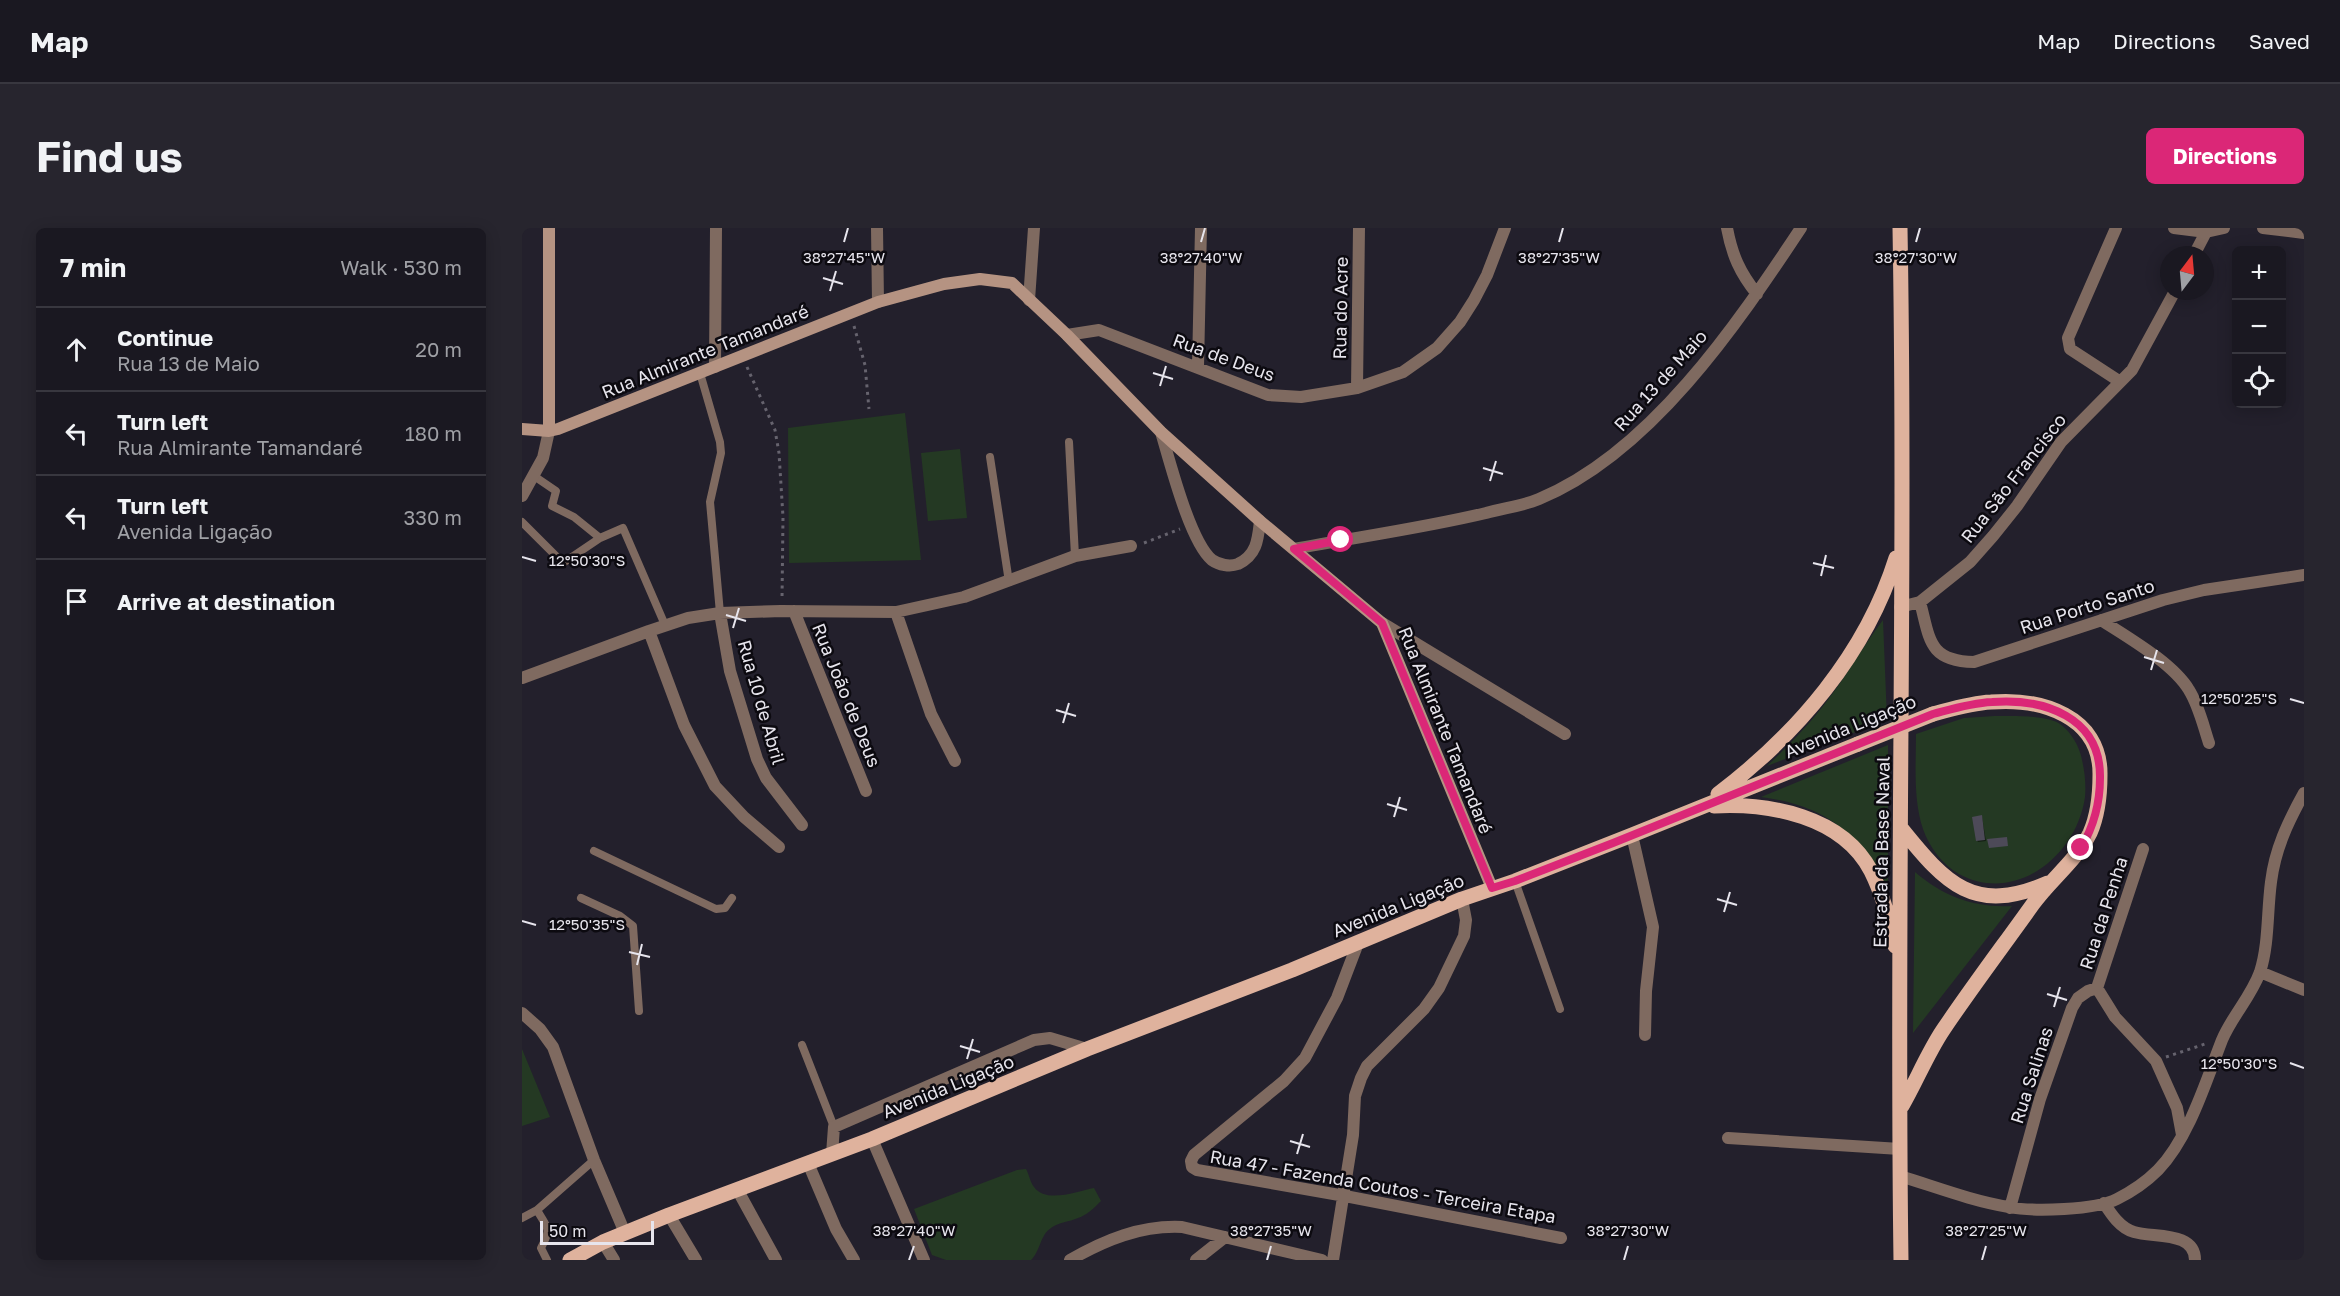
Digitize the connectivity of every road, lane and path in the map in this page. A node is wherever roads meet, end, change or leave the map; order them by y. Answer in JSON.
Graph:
{"nodes":[{"id":1,"x":549,"y":228,"type":"edge"},
{"id":2,"x":716,"y":228,"type":"edge"},
{"id":3,"x":877,"y":228,"type":"edge"},
{"id":4,"x":1034,"y":228,"type":"edge"},
{"id":5,"x":1201,"y":228,"type":"edge"},
{"id":6,"x":1359,"y":228,"type":"edge"},
{"id":7,"x":1505,"y":228,"type":"edge"},
{"id":8,"x":1727,"y":228,"type":"edge"},
{"id":9,"x":1801,"y":228,"type":"edge"},
{"id":10,"x":1900,"y":228,"type":"edge"},
{"id":11,"x":2116,"y":228,"type":"edge"},
{"id":12,"x":2174,"y":228,"type":"edge"},
{"id":13,"x":2224,"y":228,"type":"edge"},
{"id":14,"x":2263,"y":228,"type":"edge"},
{"id":15,"x":2206,"y":232,"type":"junction"},
{"id":16,"x":2304,"y":233,"type":"edge"},
{"id":17,"x":2199,"y":246,"type":"edge"},
{"id":18,"x":1757,"y":294,"type":"junction"},
{"id":19,"x":1029,"y":300,"type":"junction"},
{"id":20,"x":2170,"y":300,"type":"edge"},
{"id":21,"x":878,"y":302,"type":"junction"},
{"id":22,"x":850,"y":313,"type":"junction"},
{"id":23,"x":1068,"y":335,"type":"junction"},
{"id":24,"x":741,"y":355,"type":"junction"},
{"id":25,"x":715,"y":367,"type":"junction"},
{"id":26,"x":1198,"y":367,"type":"junction"},
{"id":27,"x":700,"y":373,"type":"junction"},
{"id":28,"x":2119,"y":381,"type":"junction"},
{"id":29,"x":1357,"y":388,"type":"junction"},
{"id":30,"x":870,"y":410,"type":"dead end"},
{"id":31,"x":522,"y":429,"type":"edge"},
{"id":32,"x":549,"y":431,"type":"junction"},
{"id":33,"x":1161,"y":432,"type":"junction"},
{"id":34,"x":1069,"y":442,"type":"dead end"},
{"id":35,"x":990,"y":457,"type":"dead end"},
{"id":36,"x":534,"y":476,"type":"junction"},
{"id":37,"x":522,"y":496,"type":"edge"},
{"id":38,"x":1260,"y":521,"type":"junction"},
{"id":39,"x":522,"y":522,"type":"edge"},
{"id":40,"x":1191,"y":525,"type":"junction"},
{"id":41,"x":600,"y":538,"type":"junction"},
{"id":42,"x":1901,"y":542,"type":"junction"},
{"id":43,"x":1131,"y":546,"type":"joint"},
{"id":44,"x":1294,"y":549,"type":"junction"},
{"id":45,"x":1076,"y":556,"type":"junction"},
{"id":46,"x":2304,"y":575,"type":"edge"},
{"id":47,"x":1009,"y":582,"type":"junction"},
{"id":48,"x":1920,"y":602,"type":"junction"},
{"id":49,"x":781,"y":610,"type":"junction"},
{"id":50,"x":794,"y":611,"type":"junction"},
{"id":51,"x":896,"y":612,"type":"junction"},
{"id":52,"x":720,"y":613,"type":"junction"},
{"id":53,"x":1900,"y":614,"type":"junction"},
{"id":54,"x":1873,"y":618,"type":"junction"},
{"id":55,"x":2101,"y":620,"type":"junction"},
{"id":56,"x":1382,"y":623,"type":"junction"},
{"id":57,"x":665,"y":626,"type":"junction"},
{"id":58,"x":649,"y":630,"type":"junction"},
{"id":59,"x":522,"y":678,"type":"edge"},
{"id":60,"x":1565,"y":734,"type":"dead end"},
{"id":61,"x":2209,"y":743,"type":"dead end"},
{"id":62,"x":955,"y":761,"type":"dead end"},
{"id":63,"x":866,"y":791,"type":"dead end"},
{"id":64,"x":2304,"y":793,"type":"edge"},
{"id":65,"x":1701,"y":807,"type":"junction"},
{"id":66,"x":802,"y":825,"type":"dead end"},
{"id":67,"x":1901,"y":828,"type":"junction"},
{"id":68,"x":1632,"y":835,"type":"junction"},
{"id":69,"x":779,"y":847,"type":"dead end"},
{"id":70,"x":2143,"y":849,"type":"dead end"},
{"id":71,"x":594,"y":851,"type":"dead end"},
{"id":72,"x":1515,"y":881,"type":"junction"},
{"id":73,"x":2048,"y":883,"type":"junction"},
{"id":74,"x":1492,"y":888,"type":"junction"},
{"id":75,"x":581,"y":898,"type":"dead end"},
{"id":76,"x":732,"y":898,"type":"dead end"},
{"id":77,"x":1462,"y":899,"type":"junction"},
{"id":78,"x":1358,"y":943,"type":"junction"},
{"id":79,"x":1900,"y":969,"type":"junction"},
{"id":80,"x":2260,"y":972,"type":"junction"},
{"id":81,"x":2097,"y":988,"type":"junction"},
{"id":82,"x":2304,"y":990,"type":"edge"},
{"id":83,"x":1560,"y":1009,"type":"dead end"},
{"id":84,"x":639,"y":1011,"type":"dead end"},
{"id":85,"x":522,"y":1014,"type":"edge"},
{"id":86,"x":1645,"y":1035,"type":"dead end"},
{"id":87,"x":2224,"y":1036,"type":"junction"},
{"id":88,"x":802,"y":1045,"type":"dead end"},
{"id":89,"x":1088,"y":1050,"type":"junction"},
{"id":90,"x":2156,"y":1061,"type":"junction"},
{"id":91,"x":1900,"y":1109,"type":"junction"},
{"id":92,"x":834,"y":1127,"type":"junction"},
{"id":93,"x":2182,"y":1135,"type":"junction"},
{"id":94,"x":1728,"y":1138,"type":"dead end"},
{"id":95,"x":872,"y":1139,"type":"junction"},
{"id":96,"x":1900,"y":1149,"type":"junction"},
{"id":97,"x":832,"y":1154,"type":"junction"},
{"id":98,"x":594,"y":1160,"type":"junction"},
{"id":99,"x":808,"y":1163,"type":"junction"},
{"id":100,"x":1900,"y":1176,"type":"junction"},
{"id":101,"x":736,"y":1189,"type":"junction"},
{"id":102,"x":1345,"y":1196,"type":"junction"},
{"id":103,"x":2104,"y":1203,"type":"junction"},
{"id":104,"x":2010,"y":1208,"type":"junction"},
{"id":105,"x":537,"y":1210,"type":"junction"},
{"id":106,"x":669,"y":1215,"type":"junction"},
{"id":107,"x":522,"y":1218,"type":"edge"},
{"id":108,"x":625,"y":1233,"type":"junction"},
{"id":109,"x":1225,"y":1237,"type":"junction"},
{"id":110,"x":1561,"y":1238,"type":"dead end"},
{"id":111,"x":603,"y":1242,"type":"junction"},
{"id":112,"x":1303,"y":1258,"type":"edge"},
{"id":113,"x":547,"y":1260,"type":"edge"},
{"id":114,"x":570,"y":1260,"type":"edge"},
{"id":115,"x":614,"y":1260,"type":"edge"},
{"id":116,"x":696,"y":1260,"type":"edge"},
{"id":117,"x":776,"y":1260,"type":"edge"},
{"id":118,"x":854,"y":1260,"type":"edge"},
{"id":119,"x":924,"y":1260,"type":"edge"},
{"id":120,"x":1070,"y":1260,"type":"edge"},
{"id":121,"x":1196,"y":1260,"type":"edge"},
{"id":122,"x":1322,"y":1260,"type":"edge"},
{"id":123,"x":1333,"y":1260,"type":"edge"},
{"id":124,"x":1901,"y":1260,"type":"edge"},
{"id":125,"x":2195,"y":1260,"type":"edge"}],
"edges":[{"from":1,"to":32,"type":"main road"},
{"from":2,"to":25,"type":"street"},
{"from":3,"to":21,"type":"street"},
{"from":4,"to":19,"type":"street"},
{"from":5,"to":26,"type":"street"},
{"from":6,"to":29,"type":"street","name":"Rua do Acre"},
{"from":7,"to":29,"type":"street","name":"Rua de Deus"},
{"from":8,"to":18,"type":"street"},
{"from":9,"to":18,"type":"street","name":"Rua 13 de Maio"},
{"from":10,"to":42,"type":"main road","name":"Estrada da Base Naval"},
{"from":11,"to":28,"type":"street"},
{"from":12,"to":15,"type":"street"},
{"from":13,"to":15,"type":"street"},
{"from":14,"to":16,"type":"street"},
{"from":15,"to":17,"type":"street"},
{"from":18,"to":44,"type":"street","name":"Rua 13 de Maio"},
{"from":19,"to":21,"type":"main road","name":"Rua Almirante Tamandaré"},
{"from":19,"to":23,"type":"main road","name":"Rua Almirante Tamandaré"},
{"from":20,"to":28,"type":"street","name":"Rua São Francisco"},
{"from":21,"to":22,"type":"main road","name":"Rua Almirante Tamandaré"},
{"from":22,"to":24,"type":"main road","name":"Rua Almirante Tamandaré"},
{"from":22,"to":30,"type":"path"},
{"from":23,"to":26,"type":"street","name":"Rua de Deus"},
{"from":23,"to":33,"type":"main road","name":"Rua Almirante Tamandaré"},
{"from":24,"to":25,"type":"main road","name":"Rua Almirante Tamandaré"},
{"from":24,"to":49,"type":"path"},
{"from":25,"to":27,"type":"main road","name":"Rua Almirante Tamandaré"},
{"from":26,"to":29,"type":"street","name":"Rua de Deus"},
{"from":27,"to":32,"type":"main road","name":"Rua Almirante Tamandaré"},
{"from":27,"to":52,"type":"lane"},
{"from":28,"to":48,"type":"street","name":"Rua São Francisco"},
{"from":31,"to":32,"type":"main road","name":"Rua Almirante Tamandaré"},
{"from":32,"to":36,"type":"street"},
{"from":33,"to":38,"type":"main road","name":"Rua Almirante Tamandaré"},
{"from":33,"to":40,"type":"street","name":"Rua Almirante Tamandaré"},
{"from":34,"to":45,"type":"lane"},
{"from":35,"to":47,"type":"lane"},
{"from":36,"to":37,"type":"street"},
{"from":36,"to":41,"type":"lane"},
{"from":38,"to":40,"type":"street","name":"Rua Almirante Tamandaré"},
{"from":38,"to":44,"type":"main road","name":"Rua Almirante Tamandaré"},
{"from":39,"to":41,"type":"lane"},
{"from":40,"to":43,"type":"path"},
{"from":41,"to":57,"type":"lane"},
{"from":42,"to":53,"type":"main road","name":"Estrada da Base Naval"},
{"from":42,"to":54,"type":"main road"},
{"from":43,"to":45,"type":"street"},
{"from":44,"to":56,"type":"main road","name":"Rua Almirante Tamandaré"},
{"from":45,"to":47,"type":"street"},
{"from":46,"to":55,"type":"street","name":"Rua Porto Santo"},
{"from":47,"to":51,"type":"street"},
{"from":48,"to":53,"type":"street","name":"Rua São Francisco"},
{"from":48,"to":55,"type":"street","name":"Rua Porto Santo"},
{"from":49,"to":50,"type":"street"},
{"from":49,"to":52,"type":"street"},
{"from":50,"to":51,"type":"street"},
{"from":50,"to":63,"type":"street","name":"Rua João de Deus"},
{"from":51,"to":62,"type":"street"},
{"from":52,"to":57,"type":"street"},
{"from":52,"to":66,"type":"street","name":"Rua 10 de Abril"},
{"from":53,"to":54,"type":"main road"},
{"from":53,"to":67,"type":"main road","name":"Estrada da Base Naval"},
{"from":54,"to":65,"type":"main road"},
{"from":55,"to":61,"type":"street"},
{"from":56,"to":60,"type":"street"},
{"from":56,"to":74,"type":"main road","name":"Rua Almirante Tamandaré"},
{"from":57,"to":58,"type":"street"},
{"from":58,"to":59,"type":"street"},
{"from":58,"to":69,"type":"street"},
{"from":64,"to":80,"type":"street"},
{"from":65,"to":68,"type":"main road","name":"Avenida Ligação"},
{"from":65,"to":73,"type":"main road","name":"Avenida Ligação","bridge":true},
{"from":65,"to":79,"type":"main road"},
{"from":67,"to":73,"type":"main road","name":"Avenida Ligação"},
{"from":67,"to":79,"type":"main road","name":"Estrada da Base Naval"},
{"from":68,"to":72,"type":"main road","name":"Avenida Ligação"},
{"from":68,"to":86,"type":"street"},
{"from":70,"to":81,"type":"street","name":"Rua da Penha"},
{"from":71,"to":76,"type":"lane"},
{"from":72,"to":74,"type":"main road","name":"Avenida Ligação"},
{"from":72,"to":83,"type":"lane"},
{"from":73,"to":91,"type":"main road","name":"Avenida Ligação"},
{"from":74,"to":77,"type":"main road","name":"Avenida Ligação"},
{"from":75,"to":84,"type":"lane"},
{"from":77,"to":78,"type":"main road","name":"Avenida Ligação"},
{"from":77,"to":102,"type":"street"},
{"from":78,"to":89,"type":"main road","name":"Avenida Ligação"},
{"from":78,"to":102,"type":"street","name":"Rua 47 - Fazenda Coutos - Terceira Etapa"},
{"from":79,"to":91,"type":"main road","name":"Estrada da Base Naval"},
{"from":80,"to":82,"type":"street"},
{"from":80,"to":87,"type":"street"},
{"from":81,"to":90,"type":"street"},
{"from":81,"to":104,"type":"street","name":"Rua Salinas"},
{"from":85,"to":98,"type":"street"},
{"from":87,"to":90,"type":"path"},
{"from":87,"to":93,"type":"street"},
{"from":88,"to":92,"type":"lane"},
{"from":89,"to":92,"type":"street"},
{"from":89,"to":95,"type":"main road","name":"Avenida Ligação"},
{"from":90,"to":93,"type":"street"},
{"from":91,"to":96,"type":"main road","name":"Estrada da Base Naval"},
{"from":92,"to":97,"type":"street"},
{"from":93,"to":103,"type":"street"},
{"from":94,"to":96,"type":"street"},
{"from":95,"to":97,"type":"main road","name":"Avenida Ligação"},
{"from":95,"to":119,"type":"street"},
{"from":96,"to":100,"type":"main road","name":"Estrada da Base Naval"},
{"from":97,"to":99,"type":"main road","name":"Avenida Ligação"},
{"from":98,"to":105,"type":"lane"},
{"from":98,"to":108,"type":"street"},
{"from":99,"to":101,"type":"main road","name":"Avenida Ligação"},
{"from":99,"to":118,"type":"street"},
{"from":100,"to":104,"type":"street"},
{"from":100,"to":124,"type":"main road","name":"Estrada da Base Naval"},
{"from":101,"to":106,"type":"main road","name":"Avenida Ligação"},
{"from":101,"to":117,"type":"street"},
{"from":102,"to":110,"type":"street","name":"Rua 47 - Fazenda Coutos - Terceira Etapa"},
{"from":102,"to":123,"type":"street"},
{"from":103,"to":104,"type":"street"},
{"from":103,"to":125,"type":"street"},
{"from":105,"to":107,"type":"lane"},
{"from":105,"to":113,"type":"lane"},
{"from":106,"to":108,"type":"main road","name":"Avenida Ligação"},
{"from":106,"to":116,"type":"street"},
{"from":108,"to":111,"type":"main road","name":"Avenida Ligação"},
{"from":109,"to":112,"type":"street"},
{"from":109,"to":120,"type":"street"},
{"from":109,"to":121,"type":"street"},
{"from":111,"to":114,"type":"main road","name":"Avenida Ligação"},
{"from":111,"to":115,"type":"street"},
{"from":112,"to":122,"type":"street"}]}
